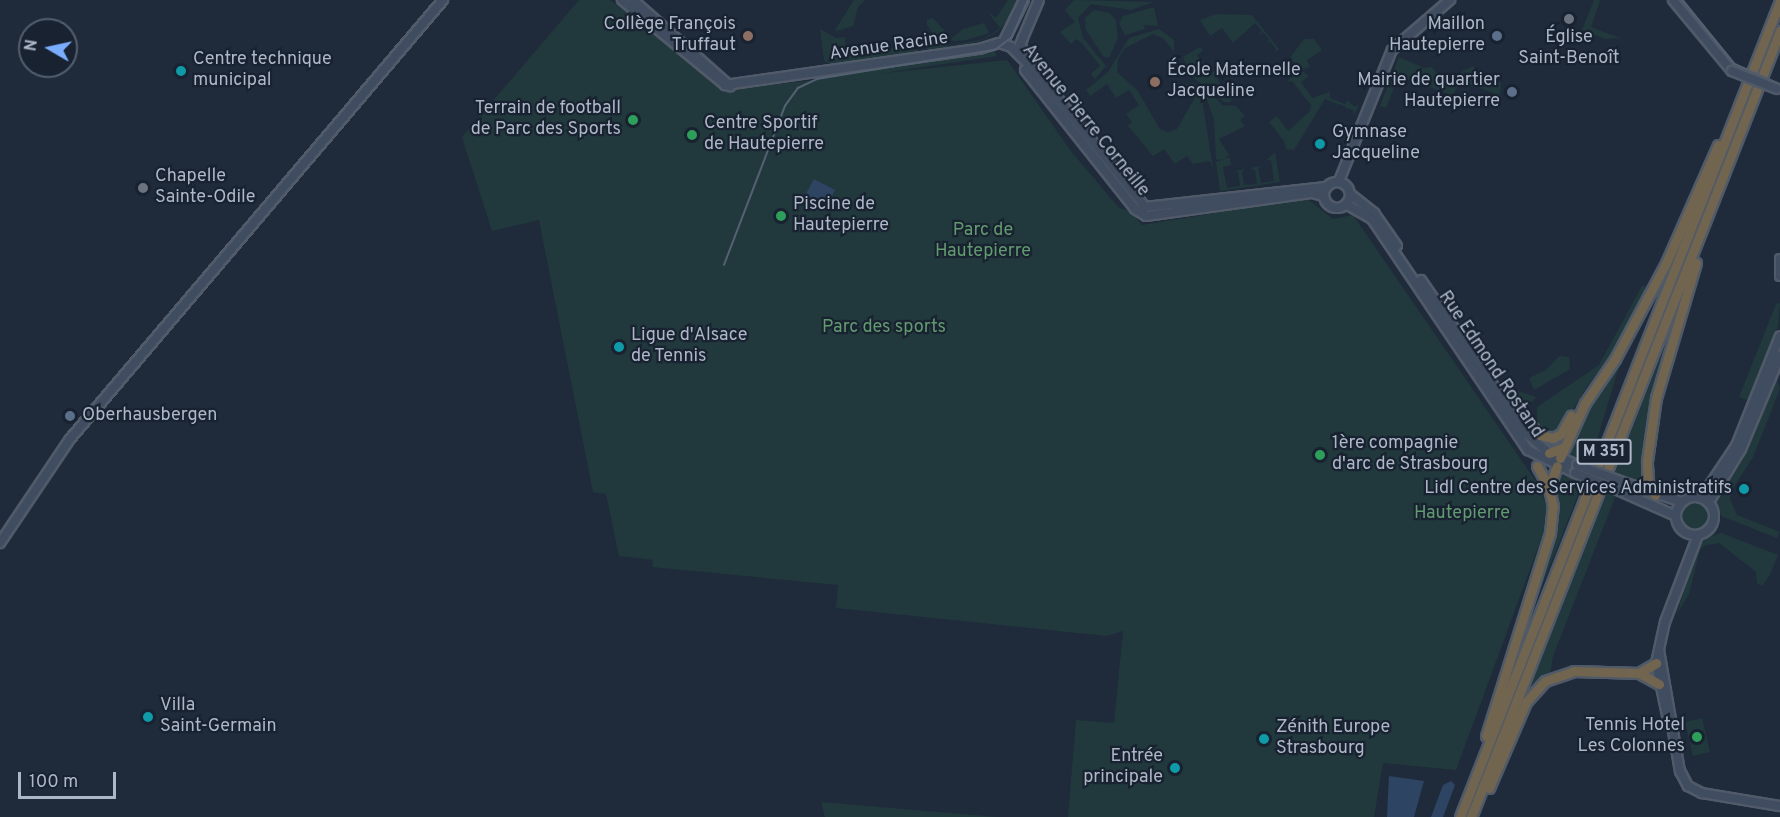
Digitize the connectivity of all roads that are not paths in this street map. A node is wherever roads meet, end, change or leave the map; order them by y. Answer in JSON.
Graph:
{"nodes":[{"id":1,"x":443,"y":0,"type":"edge"},
{"id":2,"x":622,"y":0,"type":"edge"},
{"id":3,"x":633,"y":0,"type":"edge"},
{"id":4,"x":1024,"y":0,"type":"edge"},
{"id":5,"x":1039,"y":0,"type":"edge"},
{"id":6,"x":1450,"y":0,"type":"edge"},
{"id":7,"x":1673,"y":0,"type":"edge"},
{"id":8,"x":1780,"y":1,"type":"edge"},
{"id":9,"x":1441,"y":3,"type":"edge"},
{"id":10,"x":1780,"y":32,"type":"edge"},
{"id":11,"x":1023,"y":38,"type":"junction"},
{"id":12,"x":1008,"y":47,"type":"junction"},
{"id":13,"x":1040,"y":76,"type":"junction"},
{"id":14,"x":730,"y":86,"type":"junction"},
{"id":15,"x":1747,"y":86,"type":"junction"},
{"id":16,"x":1757,"y":90,"type":"junction"},
{"id":17,"x":1778,"y":90,"type":"edge"},
{"id":18,"x":1339,"y":182,"type":"junction"},
{"id":19,"x":1326,"y":187,"type":"junction"},
{"id":20,"x":1350,"y":194,"type":"junction"},
{"id":21,"x":1323,"y":196,"type":"junction"},
{"id":22,"x":1346,"y":204,"type":"junction"},
{"id":23,"x":1780,"y":258,"type":"edge"},
{"id":24,"x":1780,"y":276,"type":"edge"},
{"id":25,"x":1780,"y":336,"type":"edge"},
{"id":26,"x":1780,"y":356,"type":"edge"},
{"id":27,"x":1602,"y":377,"type":"junction"},
{"id":28,"x":1531,"y":426,"type":"dead end"},
{"id":29,"x":1562,"y":448,"type":"junction"},
{"id":30,"x":1528,"y":450,"type":"junction"},
{"id":31,"x":1549,"y":453,"type":"junction"},
{"id":32,"x":1559,"y":462,"type":"junction"},
{"id":33,"x":1537,"y":466,"type":"joint"},
{"id":34,"x":1549,"y":488,"type":"junction"},
{"id":35,"x":1655,"y":495,"type":"junction"},
{"id":36,"x":1701,"y":498,"type":"junction"},
{"id":37,"x":1682,"y":502,"type":"junction"},
{"id":38,"x":1709,"y":502,"type":"junction"},
{"id":39,"x":1676,"y":516,"type":"junction"},
{"id":40,"x":1684,"y":532,"type":"junction"},
{"id":41,"x":1698,"y":535,"type":"junction"},
{"id":42,"x":0,"y":543,"type":"edge"},
{"id":43,"x":1686,"y":559,"type":"junction"},
{"id":44,"x":1659,"y":650,"type":"junction"},
{"id":45,"x":1656,"y":663,"type":"junction"},
{"id":46,"x":1639,"y":673,"type":"junction"},
{"id":47,"x":1659,"y":684,"type":"junction"},
{"id":48,"x":1673,"y":734,"type":"junction"},
{"id":49,"x":1780,"y":806,"type":"edge"},
{"id":50,"x":1455,"y":817,"type":"edge"},
{"id":51,"x":1460,"y":817,"type":"edge"},
{"id":52,"x":1473,"y":817,"type":"edge"}],
"edges":[{"from":1,"to":42,"type":"street"},
{"from":2,"to":14,"type":"street"},
{"from":3,"to":14,"type":"street"},
{"from":4,"to":12,"type":"street"},
{"from":5,"to":11,"type":"street"},
{"from":6,"to":9,"type":"street"},
{"from":7,"to":17,"type":"street","bridge":true},
{"from":8,"to":15,"type":"highway","number":"M 351"},
{"from":9,"to":18,"type":"street"},
{"from":10,"to":16,"type":"highway","number":"M 351"},
{"from":11,"to":12,"type":"street"},
{"from":11,"to":13,"type":"street","name":"Avenue Pierre Corneille"},
{"from":12,"to":13,"type":"street"},
{"from":12,"to":14,"type":"street","name":"Avenue Racine"},
{"from":12,"to":21,"type":"street","name":"Avenue Pierre Corneille"},
{"from":13,"to":19,"type":"street","name":"Avenue Pierre Corneille"},
{"from":15,"to":27,"type":"highway"},
{"from":15,"to":51,"type":"highway","number":"M 351"},
{"from":16,"to":35,"type":"highway"},
{"from":16,"to":52,"type":"highway","number":"M 351"},
{"from":18,"to":19,"type":"street"},
{"from":18,"to":20,"type":"street"},
{"from":19,"to":21,"type":"street"},
{"from":20,"to":22,"type":"street"},
{"from":20,"to":31,"type":"street","name":"Rue Edmond Rostand"},
{"from":21,"to":22,"type":"street"},
{"from":22,"to":30,"type":"street","name":"Rue Edmond Rostand"},
{"from":23,"to":24,"type":"street"},
{"from":25,"to":36,"type":"street"},
{"from":26,"to":38,"type":"street"},
{"from":27,"to":28,"type":"highway"},
{"from":27,"to":29,"type":"highway"},
{"from":29,"to":31,"type":"highway"},
{"from":29,"to":32,"type":"highway"},
{"from":30,"to":32,"type":"street","name":"Rue Edmond Rostand"},
{"from":30,"to":33,"type":"street"},
{"from":31,"to":32,"type":"street","name":"Rue Edmond Rostand"},
{"from":32,"to":34,"type":"highway"},
{"from":32,"to":35,"type":"street","name":"Rue Edmond Rostand","bridge":true},
{"from":32,"to":39,"type":"street","name":"Rue Edmond Rostand","bridge":true},
{"from":33,"to":34,"type":"highway"},
{"from":34,"to":50,"type":"highway"},
{"from":35,"to":37,"type":"street","name":"Rue Edmond Rostand"},
{"from":36,"to":37,"type":"street"},
{"from":36,"to":38,"type":"street"},
{"from":37,"to":39,"type":"street"},
{"from":38,"to":41,"type":"street"},
{"from":39,"to":40,"type":"street"},
{"from":40,"to":41,"type":"street"},
{"from":40,"to":43,"type":"street"},
{"from":41,"to":43,"type":"street"},
{"from":43,"to":44,"type":"street"},
{"from":44,"to":45,"type":"street"},
{"from":44,"to":48,"type":"street"},
{"from":45,"to":46,"type":"highway"},
{"from":45,"to":47,"type":"street"},
{"from":46,"to":47,"type":"highway"},
{"from":46,"to":52,"type":"highway"},
{"from":47,"to":48,"type":"street"},
{"from":48,"to":49,"type":"street"}]}
